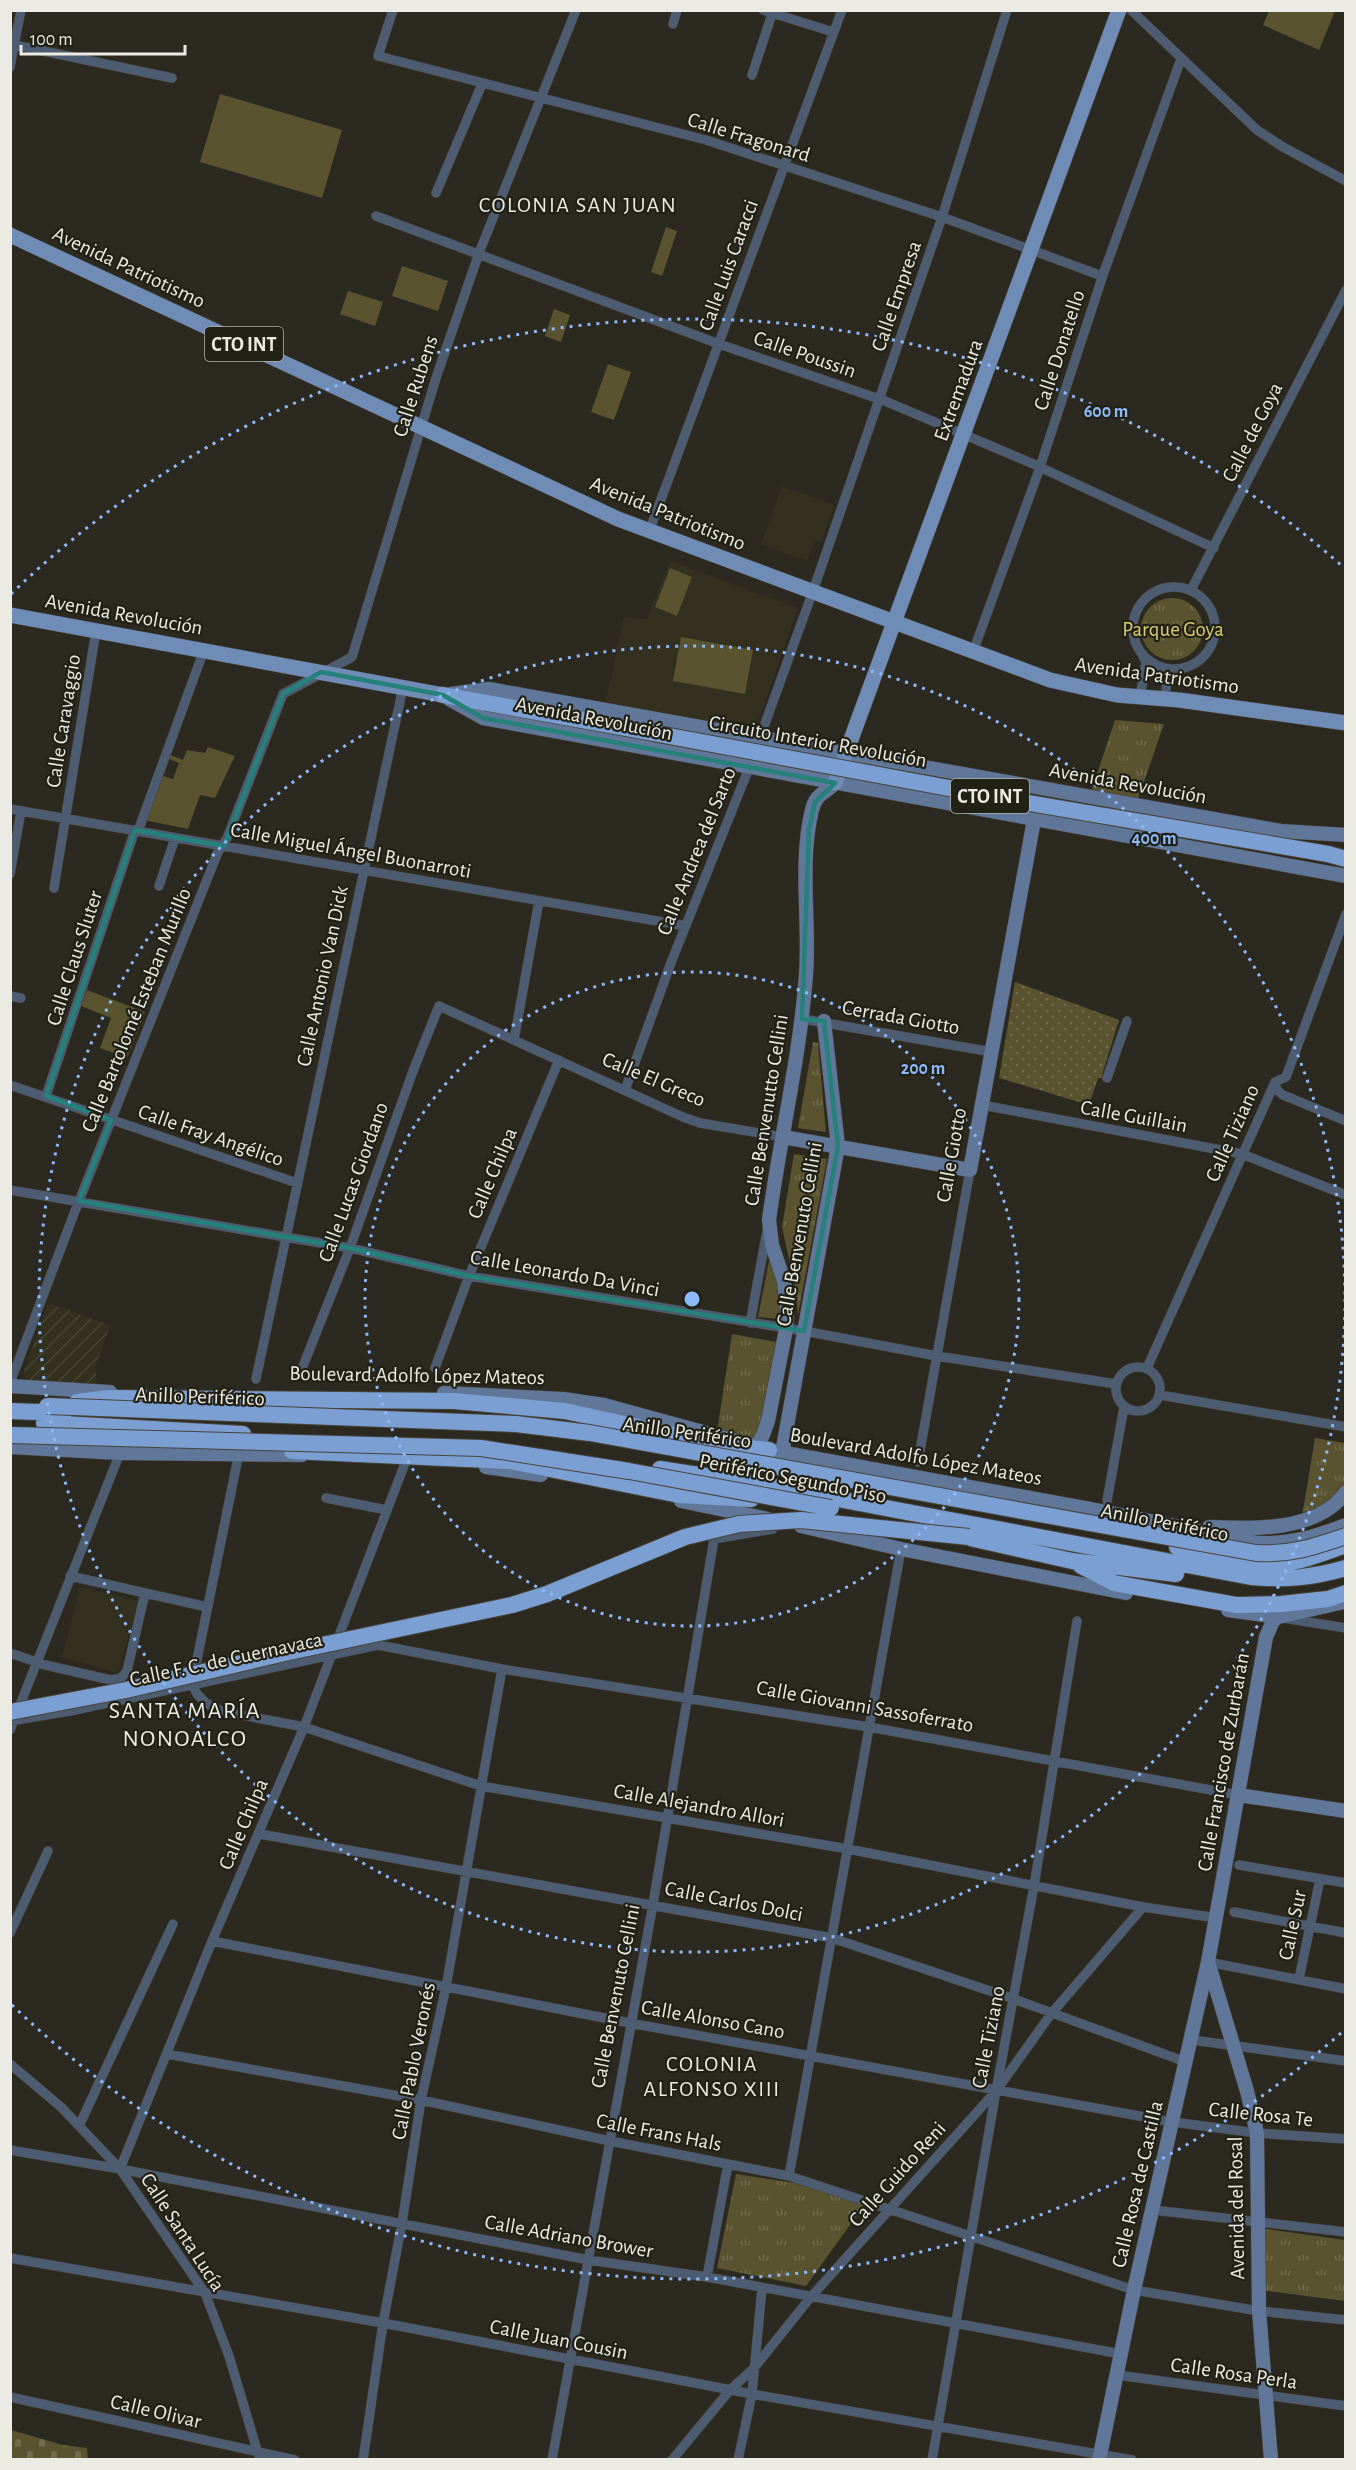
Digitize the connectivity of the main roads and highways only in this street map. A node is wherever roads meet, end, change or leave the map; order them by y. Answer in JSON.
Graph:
{"nodes":[{"id":1,"x":1119,"y":10,"type":"edge"},
{"id":2,"x":10,"y":235,"type":"edge"},
{"id":3,"x":10,"y":615,"type":"edge"},
{"id":4,"x":895,"y":622,"type":"junction"},
{"id":5,"x":443,"y":695,"type":"junction"},
{"id":6,"x":1346,"y":723,"type":"edge"},
{"id":7,"x":846,"y":754,"type":"junction"},
{"id":8,"x":835,"y":783,"type":"junction"},
{"id":9,"x":1034,"y":820,"type":"junction"},
{"id":10,"x":1346,"y":835,"type":"edge"},
{"id":11,"x":1346,"y":853,"type":"edge"},
{"id":12,"x":1328,"y":854,"type":"junction"},
{"id":13,"x":1346,"y":859,"type":"edge"},
{"id":14,"x":1346,"y":876,"type":"edge"},
{"id":15,"x":824,"y":1021,"type":"road end"},
{"id":16,"x":783,"y":1137,"type":"junction"},
{"id":17,"x":838,"y":1146,"type":"junction"},
{"id":18,"x":970,"y":1170,"type":"joint"},
{"id":19,"x":10,"y":1384,"type":"edge"},
{"id":20,"x":10,"y":1404,"type":"edge"},
{"id":21,"x":47,"y":1406,"type":"junction"},
{"id":22,"x":10,"y":1411,"type":"edge"},
{"id":23,"x":10,"y":1421,"type":"edge"},
{"id":24,"x":123,"y":1428,"type":"junction"},
{"id":25,"x":10,"y":1435,"type":"edge"},
{"id":26,"x":10,"y":1447,"type":"edge"},
{"id":27,"x":771,"y":1455,"type":"junction"},
{"id":28,"x":1346,"y":1492,"type":"edge"},
{"id":29,"x":831,"y":1508,"type":"junction"},
{"id":30,"x":1150,"y":1522,"type":"junction"},
{"id":31,"x":1346,"y":1525,"type":"edge"},
{"id":32,"x":1346,"y":1536,"type":"edge"},
{"id":33,"x":969,"y":1538,"type":"junction"},
{"id":34,"x":1346,"y":1545,"type":"edge"},
{"id":35,"x":1072,"y":1561,"type":"junction"},
{"id":36,"x":1346,"y":1568,"type":"edge"},
{"id":37,"x":1346,"y":1573,"type":"edge"},
{"id":38,"x":1346,"y":1593,"type":"edge"},
{"id":39,"x":1346,"y":1601,"type":"edge"},
{"id":40,"x":1278,"y":1617,"type":"junction"},
{"id":41,"x":11,"y":1721,"type":"edge"},
{"id":42,"x":1238,"y":1795,"type":"junction"},
{"id":43,"x":1346,"y":1811,"type":"edge"},
{"id":44,"x":1217,"y":1918,"type":"joint"},
{"id":45,"x":1208,"y":1962,"type":"junction"},
{"id":46,"x":1100,"y":2457,"type":"edge"},
{"id":47,"x":1271,"y":2460,"type":"edge"}],
"edges":[{"from":1,"to":4,"type":"main road","name":"Extremadura"},
{"from":2,"to":4,"type":"main road","name":"Avenida Patriotismo","number":"CTO INT"},
{"from":3,"to":5,"type":"main road","name":"Avenida Revolución","number":"CTO INT"},
{"from":4,"to":6,"type":"main road","name":"Avenida Patriotismo","number":"CTO INT"},
{"from":4,"to":7,"type":"main road","name":"Extremadura"},
{"from":5,"to":7,"type":"main road","name":"Avenida Revolución","number":"CTO INT"},
{"from":5,"to":8,"type":"main road","name":"Avenida Revolución","number":"CTO INT"},
{"from":5,"to":12,"type":"highway","name":"Circuito Interior Revolución","number":"CTO INT","bridge":true},
{"from":7,"to":8,"type":"main road","name":"Extremadura"},
{"from":7,"to":10,"type":"main road","name":"Avenida Revolución","number":"CTO INT"},
{"from":8,"to":9,"type":"main road","name":"Avenida Revolución","number":"CTO INT"},
{"from":8,"to":16,"type":"main road","name":"Calle Benvenutto Cellini"},
{"from":9,"to":14,"type":"main road","name":"Avenida Revolución","number":"CTO INT"},
{"from":9,"to":18,"type":"main road","name":"Calle Giotto"},
{"from":11,"to":12,"type":"highway","number":"CTO INT"},
{"from":12,"to":13,"type":"highway"},
{"from":15,"to":17,"type":"main road","name":"Calle Benvenuto Cellini"},
{"from":16,"to":17,"type":"main road","name":"Calle El Greco"},
{"from":16,"to":27,"type":"main road","name":"Calle Benvenutto Cellini"},
{"from":17,"to":18,"type":"main road","name":"Calle El Greco"},
{"from":17,"to":27,"type":"main road","name":"Calle Benvenuto Cellini"},
{"from":19,"to":27,"type":"main road","name":"Boulevard Adolfo López Mateos"},
{"from":20,"to":21,"type":"highway","name":"Periférico Segundo Piso"},
{"from":21,"to":27,"type":"highway","bridge":true},
{"from":21,"to":32,"type":"highway","name":"Periférico Segundo Piso","bridge":true},
{"from":22,"to":27,"type":"highway","name":"Anillo Periférico"},
{"from":23,"to":24,"type":"highway","name":"Anillo Periférico"},
{"from":24,"to":29,"type":"highway","bridge":true},
{"from":24,"to":36,"type":"highway","name":"Anillo Periférico"},
{"from":25,"to":29,"type":"highway","name":"Periférico Segundo Piso","bridge":true},
{"from":26,"to":40,"type":"main road"},
{"from":27,"to":30,"type":"main road","name":"Boulevard Adolfo López Mateos"},
{"from":27,"to":34,"type":"highway","name":"Anillo Periférico"},
{"from":28,"to":30,"type":"main road"},
{"from":29,"to":33,"type":"highway","name":"Periférico Segundo Piso","bridge":true},
{"from":30,"to":31,"type":"main road","name":"Boulevard Adolfo López Mateos"},
{"from":33,"to":35,"type":"highway","name":"Periférico Segundo Piso"},
{"from":33,"to":41,"type":"highway","bridge":true},
{"from":35,"to":37,"type":"highway","name":"Periférico Segundo Piso"},
{"from":35,"to":38,"type":"highway"},
{"from":39,"to":40,"type":"main road"},
{"from":40,"to":42,"type":"main road","name":"Calle Francisco de Zurbarán"},
{"from":42,"to":43,"type":"main road","name":"Calle Giovanni Sassoferrato"},
{"from":42,"to":44,"type":"main road","name":"Calle Francisco de Zurbarán"},
{"from":44,"to":45,"type":"main road","name":"Calle Rosa de Castilla"},
{"from":45,"to":46,"type":"main road","name":"Calle Rosa de Castilla"},
{"from":45,"to":47,"type":"main road","name":"Avenida del Rosal"}]}
